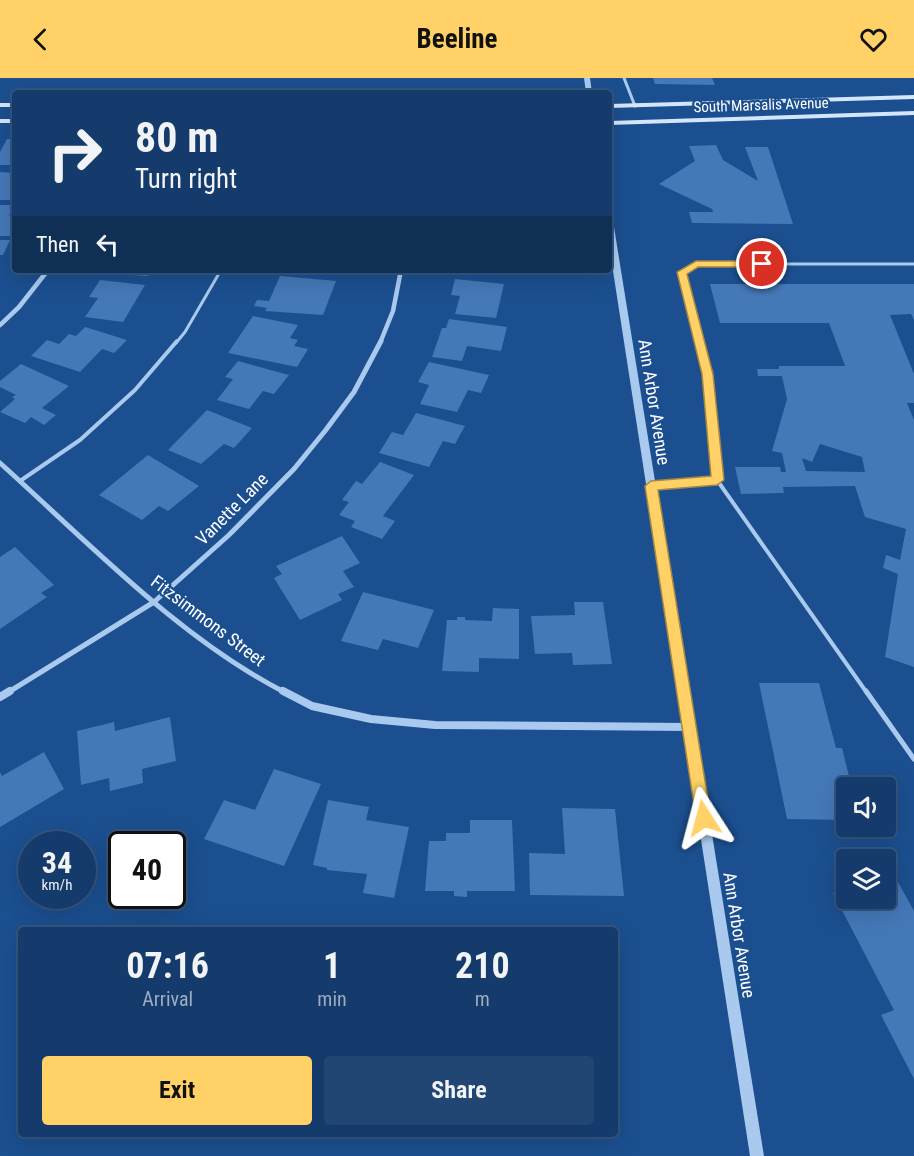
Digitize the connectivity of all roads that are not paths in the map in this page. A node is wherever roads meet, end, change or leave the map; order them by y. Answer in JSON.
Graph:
{"nodes":[{"id":1,"x":624,"y":78,"type":"edge"},
{"id":2,"x":914,"y":97,"type":"edge"},
{"id":3,"x":612,"y":106,"type":"edge"},
{"id":4,"x":635,"y":106,"type":"junction"},
{"id":5,"x":914,"y":113,"type":"edge"},
{"id":6,"x":612,"y":123,"type":"edge"},
{"id":7,"x":612,"y":240,"type":"edge"},
{"id":8,"x":914,"y":264,"type":"edge"},
{"id":9,"x":46,"y":273,"type":"edge"},
{"id":10,"x":219,"y":273,"type":"edge"},
{"id":11,"x":401,"y":273,"type":"edge"},
{"id":12,"x":0,"y":325,"type":"edge"},
{"id":13,"x":0,"y":463,"type":"edge"},
{"id":14,"x":717,"y":480,"type":"junction"},
{"id":15,"x":20,"y":482,"type":"junction"},
{"id":16,"x":651,"y":486,"type":"junction"},
{"id":17,"x":154,"y":602,"type":"junction"},
{"id":18,"x":0,"y":698,"type":"edge"},
{"id":19,"x":689,"y":727,"type":"junction"},
{"id":20,"x":914,"y":759,"type":"edge"},
{"id":21,"x":757,"y":1156,"type":"edge"}],
"edges":[{"from":1,"to":4,"type":"lane"},
{"from":2,"to":4,"type":"main road","name":"South Marsalis Avenue"},
{"from":3,"to":4,"type":"main road","name":"South Marsalis Avenue"},
{"from":5,"to":6,"type":"main road","name":"South Marsalis Avenue"},
{"from":7,"to":16,"type":"street","name":"Ann Arbor Avenue"},
{"from":8,"to":14,"type":"lane"},
{"from":9,"to":12,"type":"street"},
{"from":10,"to":15,"type":"lane"},
{"from":11,"to":17,"type":"street","name":"Vanette Lane"},
{"from":13,"to":15,"type":"street","name":"Fitzsimmons Street"},
{"from":14,"to":16,"type":"lane"},
{"from":14,"to":20,"type":"lane"},
{"from":15,"to":17,"type":"street","name":"Fitzsimmons Street"},
{"from":16,"to":19,"type":"street","name":"Ann Arbor Avenue"},
{"from":17,"to":18,"type":"street","name":"Vanette Lane"},
{"from":17,"to":19,"type":"street","name":"Fitzsimmons Street"},
{"from":19,"to":21,"type":"street","name":"Ann Arbor Avenue"}]}
